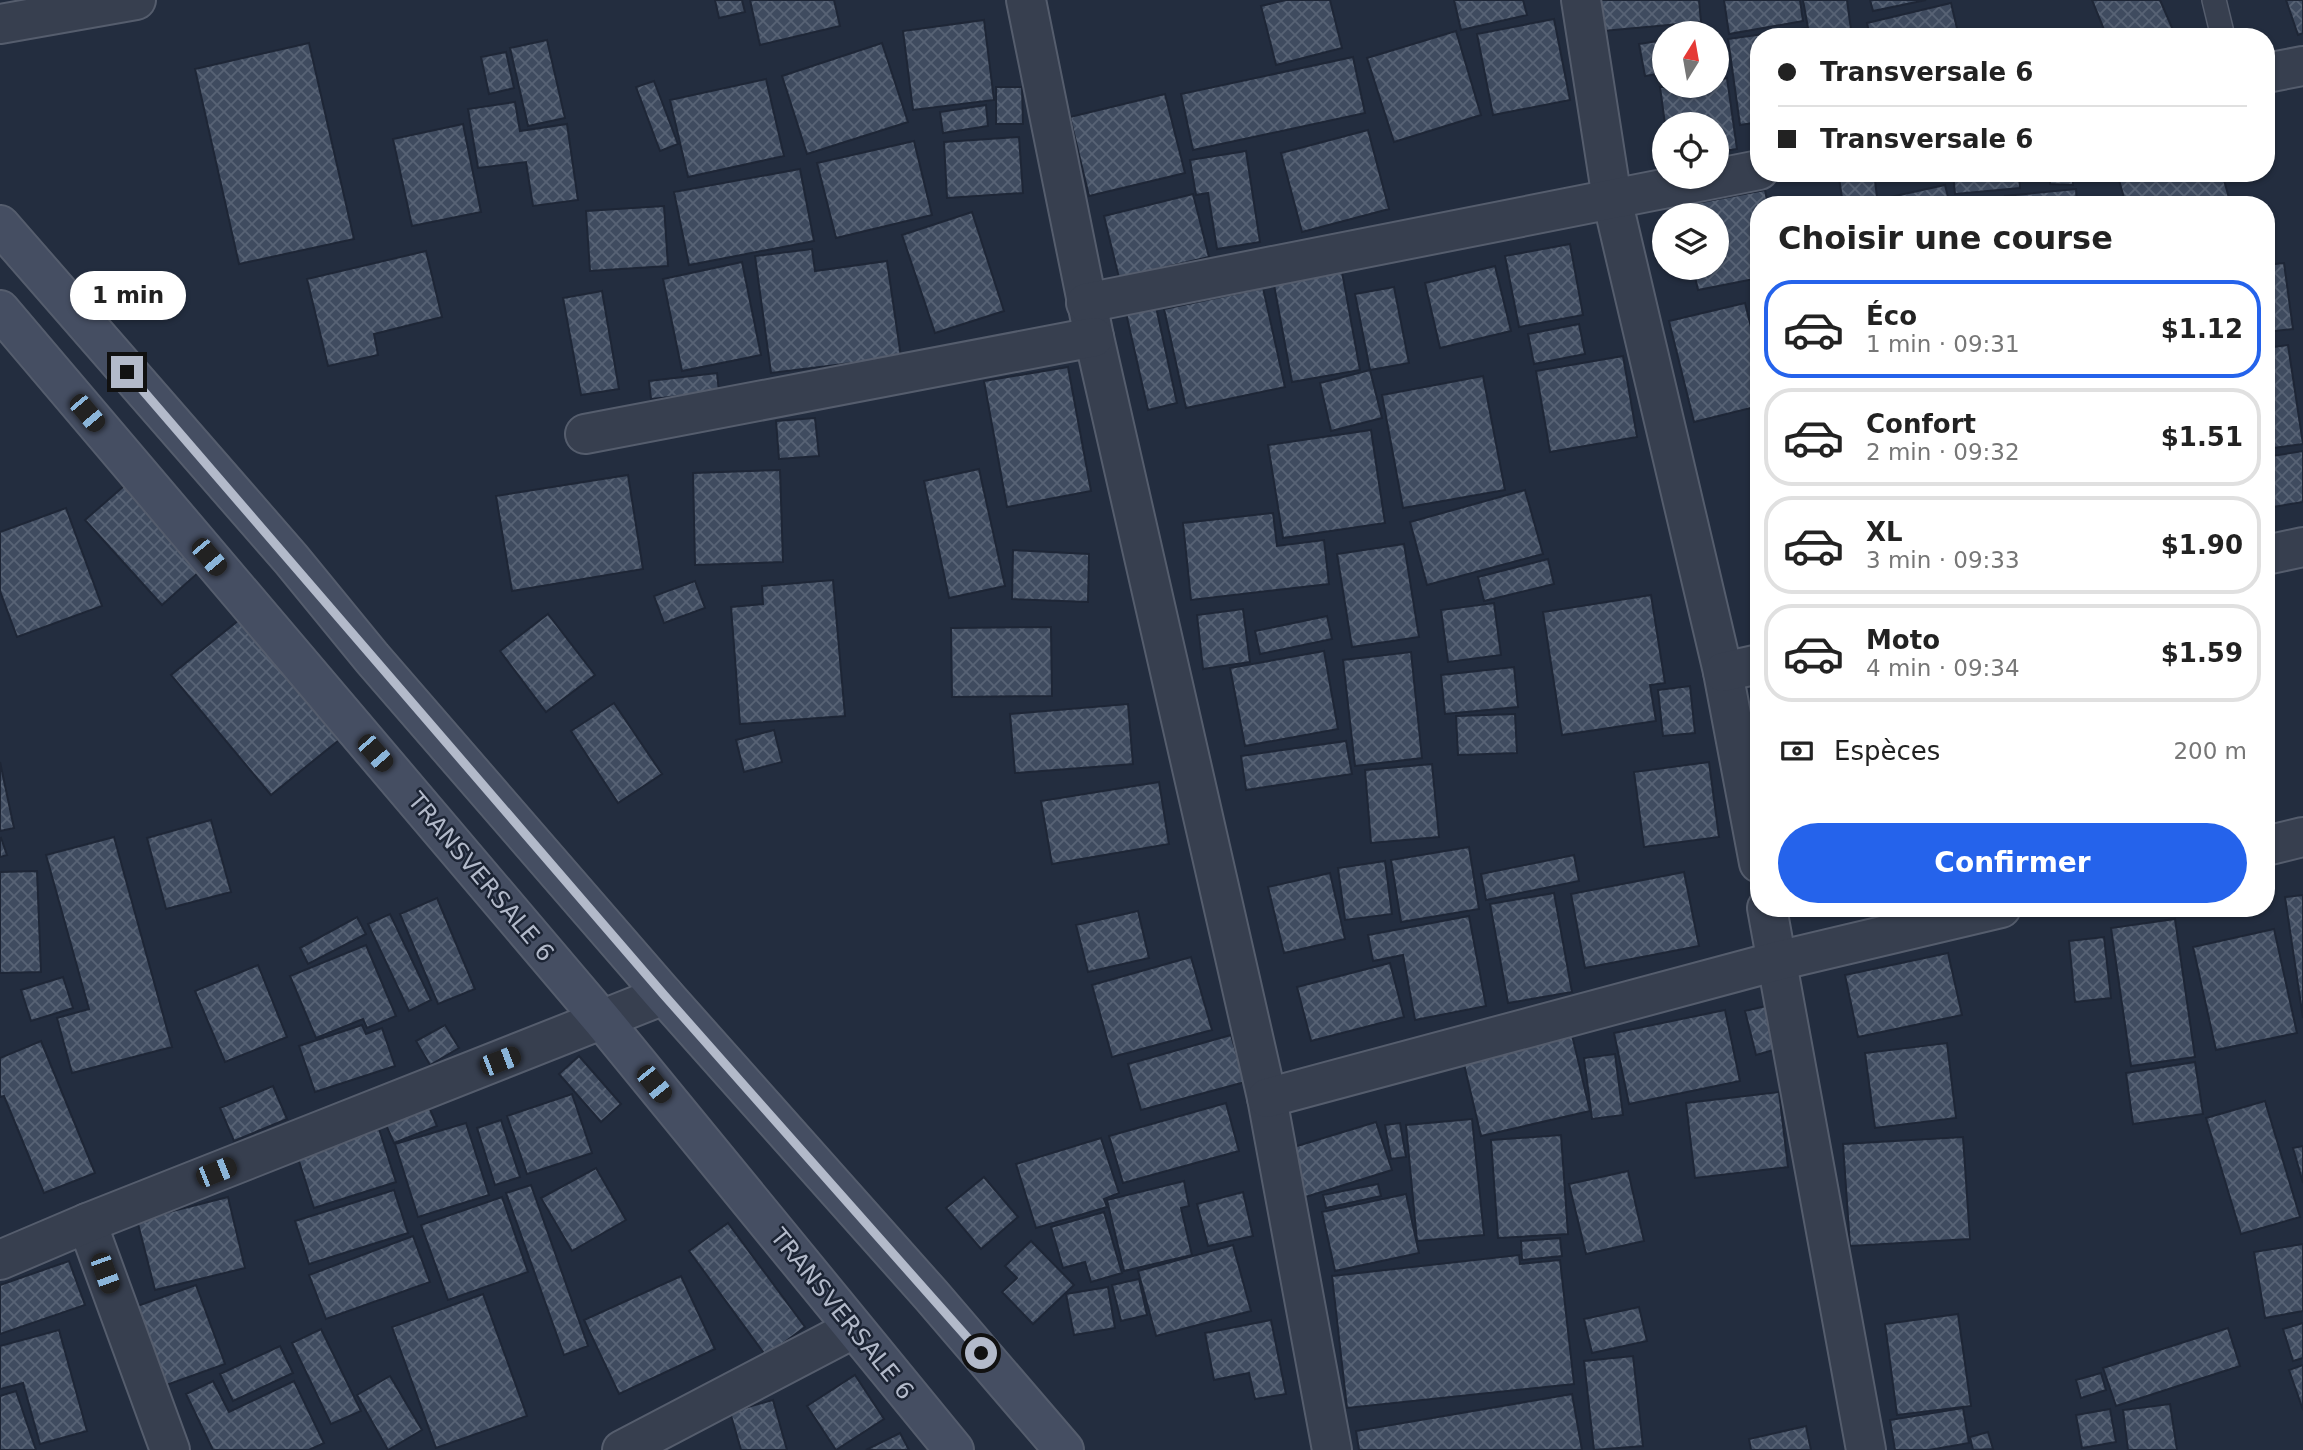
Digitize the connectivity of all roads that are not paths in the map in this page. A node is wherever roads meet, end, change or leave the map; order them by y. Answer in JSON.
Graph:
{"nodes":[{"id":1,"x":136,"y":0,"type":"edge"},
{"id":2,"x":1026,"y":0,"type":"edge"},
{"id":3,"x":1581,"y":0,"type":"edge"},
{"id":4,"x":2214,"y":0,"type":"edge"},
{"id":5,"x":0,"y":24,"type":"edge"},
{"id":6,"x":2221,"y":28,"type":"edge"},
{"id":7,"x":2303,"y":66,"type":"edge"},
{"id":8,"x":2275,"y":71,"type":"edge"},
{"id":9,"x":1750,"y":172,"type":"edge"},
{"id":10,"x":1612,"y":199,"type":"junction"},
{"id":11,"x":0,"y":225,"type":"edge"},
{"id":12,"x":0,"y":310,"type":"edge"},
{"id":13,"x":1090,"y":320,"type":"junction"},
{"id":14,"x":584,"y":434,"type":"dead end"},
{"id":15,"x":2303,"y":547,"type":"edge"},
{"id":16,"x":2275,"y":553,"type":"edge"},
{"id":17,"x":1741,"y":668,"type":"edge"},
{"id":18,"x":1750,"y":766,"type":"edge"},
{"id":19,"x":2303,"y":837,"type":"edge"},
{"id":20,"x":2275,"y":844,"type":"edge"},
{"id":21,"x":1770,"y":917,"type":"edge"},
{"id":22,"x":1963,"y":917,"type":"edge"},
{"id":23,"x":1777,"y":961,"type":"junction"},
{"id":24,"x":664,"y":995,"type":"junction"},
{"id":25,"x":603,"y":1021,"type":"junction"},
{"id":26,"x":1267,"y":1098,"type":"junction"},
{"id":27,"x":87,"y":1223,"type":"junction"},
{"id":28,"x":0,"y":1261,"type":"edge"},
{"id":29,"x":853,"y":1329,"type":"junction"},
{"id":30,"x":170,"y":1450,"type":"edge"},
{"id":31,"x":622,"y":1450,"type":"edge"},
{"id":32,"x":954,"y":1450,"type":"edge"},
{"id":33,"x":1064,"y":1450,"type":"edge"},
{"id":34,"x":1332,"y":1450,"type":"edge"},
{"id":35,"x":1866,"y":1450,"type":"edge"}],
"edges":[{"from":1,"to":5,"type":"street"},
{"from":2,"to":13,"type":"street"},
{"from":3,"to":10,"type":"street"},
{"from":4,"to":6,"type":"lane"},
{"from":7,"to":8,"type":"street"},
{"from":9,"to":10,"type":"street"},
{"from":10,"to":13,"type":"street"},
{"from":10,"to":17,"type":"street"},
{"from":11,"to":24,"type":"main road"},
{"from":12,"to":25,"type":"main road","name":"TRANSVERSALE 6"},
{"from":13,"to":14,"type":"street"},
{"from":13,"to":26,"type":"street"},
{"from":15,"to":16,"type":"street"},
{"from":17,"to":18,"type":"street"},
{"from":19,"to":20,"type":"street"},
{"from":21,"to":23,"type":"street"},
{"from":22,"to":23,"type":"street"},
{"from":23,"to":26,"type":"street"},
{"from":23,"to":35,"type":"street"},
{"from":24,"to":25,"type":"street"},
{"from":24,"to":33,"type":"main road"},
{"from":25,"to":27,"type":"street"},
{"from":25,"to":29,"type":"main road","name":"TRANSVERSALE 6"},
{"from":26,"to":34,"type":"street"},
{"from":27,"to":28,"type":"street"},
{"from":27,"to":30,"type":"street"},
{"from":29,"to":31,"type":"street"},
{"from":29,"to":32,"type":"main road","name":"TRANSVERSALE 6"}]}
